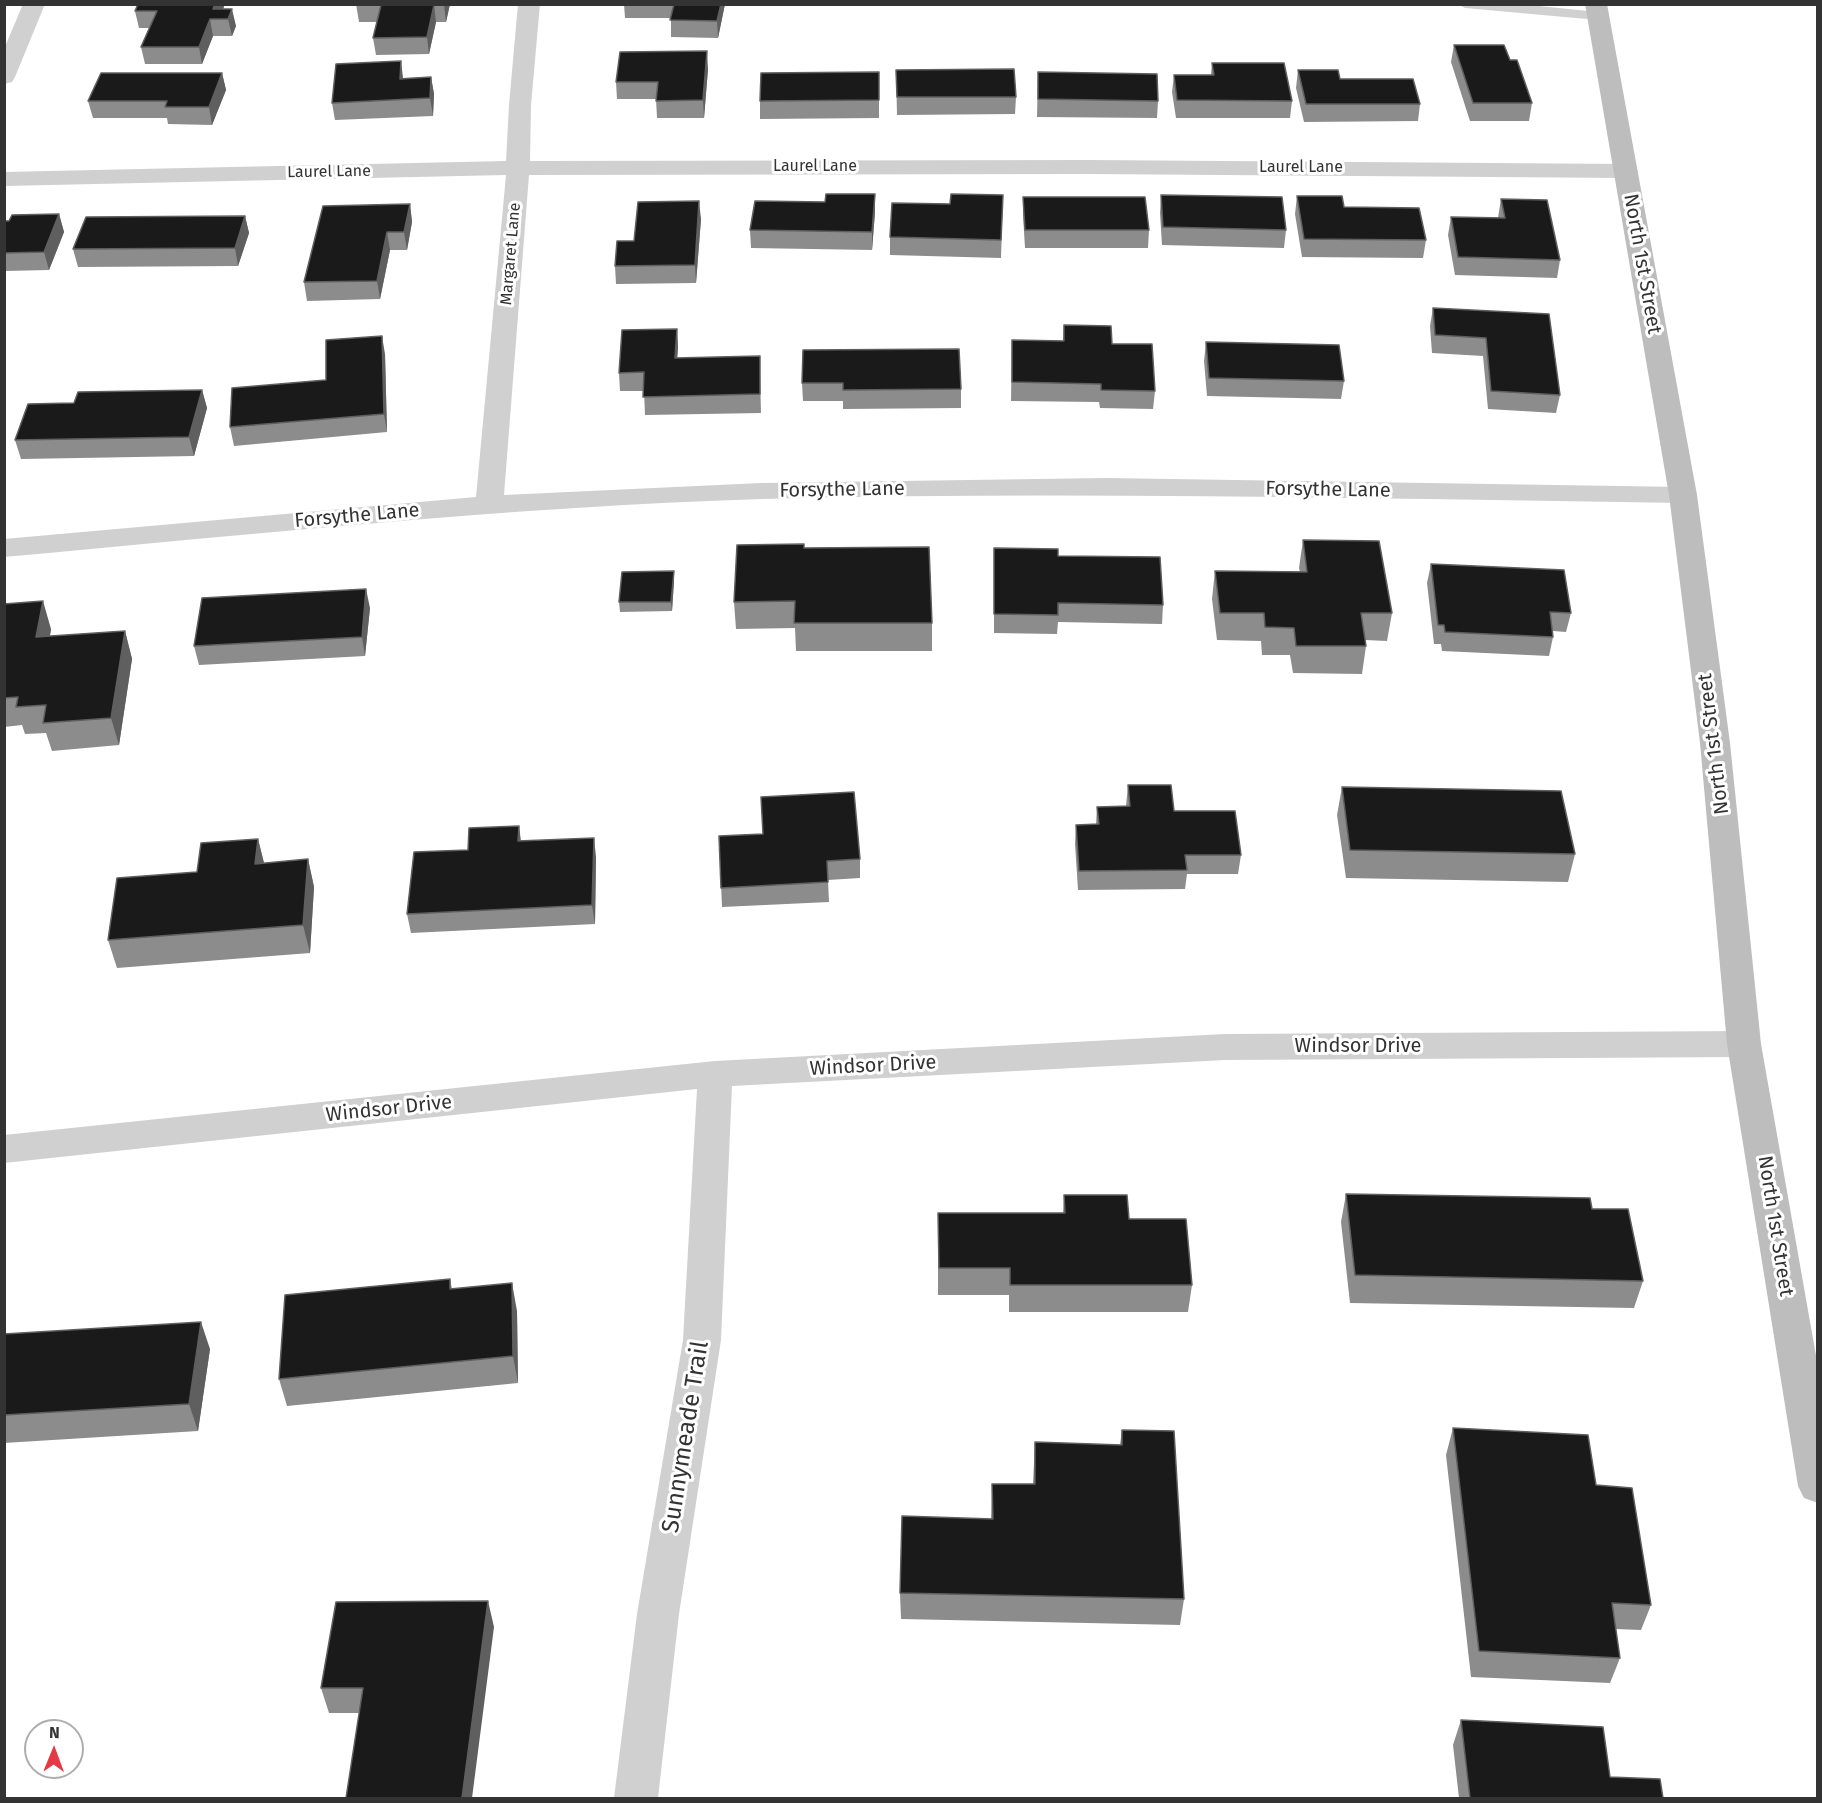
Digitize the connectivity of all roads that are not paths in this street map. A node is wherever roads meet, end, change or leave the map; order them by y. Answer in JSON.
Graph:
{"nodes":[{"id":1,"x":34,"y":4,"type":"edge"},
{"id":2,"x":529,"y":4,"type":"edge"},
{"id":3,"x":1465,"y":4,"type":"edge"},
{"id":4,"x":1597,"y":10,"type":"edge"},
{"id":5,"x":4,"y":77,"type":"edge"},
{"id":6,"x":518,"y":168,"type":"junction"},
{"id":7,"x":1626,"y":171,"type":"junction"},
{"id":8,"x":4,"y":179,"type":"edge"},
{"id":9,"x":1683,"y":495,"type":"junction"},
{"id":10,"x":489,"y":504,"type":"junction"},
{"id":11,"x":4,"y":548,"type":"edge"},
{"id":12,"x":1744,"y":1044,"type":"junction"},
{"id":13,"x":715,"y":1074,"type":"junction"},
{"id":14,"x":4,"y":1149,"type":"edge"},
{"id":15,"x":1818,"y":1486,"type":"edge"},
{"id":16,"x":636,"y":1798,"type":"edge"}],
"edges":[{"from":1,"to":5,"type":"street"},
{"from":2,"to":6,"type":"street","name":"Margaret Lane"},
{"from":3,"to":4,"type":"lane"},
{"from":4,"to":7,"type":"street","name":"North 1st Street"},
{"from":6,"to":7,"type":"street","name":"Laurel Lane"},
{"from":6,"to":8,"type":"street","name":"Laurel Lane"},
{"from":6,"to":10,"type":"street","name":"Margaret Lane"},
{"from":7,"to":9,"type":"street","name":"North 1st Street"},
{"from":9,"to":10,"type":"street","name":"Forsythe Lane"},
{"from":9,"to":12,"type":"street","name":"North 1st Street"},
{"from":10,"to":11,"type":"street","name":"Forsythe Lane"},
{"from":12,"to":13,"type":"street","name":"Windsor Drive"},
{"from":12,"to":15,"type":"street","name":"North 1st Street"},
{"from":13,"to":14,"type":"street","name":"Windsor Drive"},
{"from":13,"to":16,"type":"street","name":"Sunnymeade Trail"}]}
